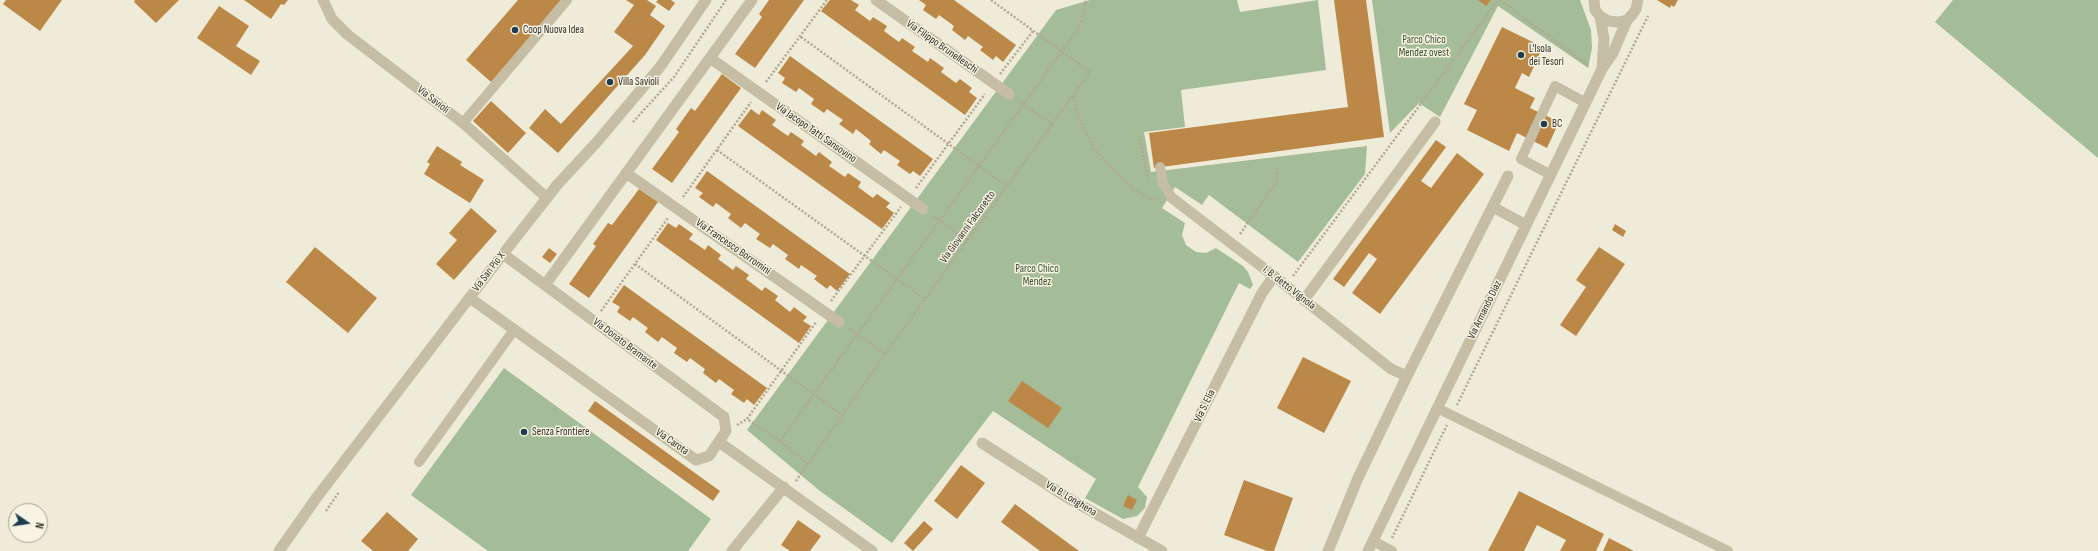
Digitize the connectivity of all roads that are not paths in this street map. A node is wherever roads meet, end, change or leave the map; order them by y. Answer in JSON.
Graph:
{"nodes":[{"id":1,"x":323,"y":0,"type":"edge"},
{"id":2,"x":567,"y":0,"type":"edge"},
{"id":3,"x":706,"y":0,"type":"edge"},
{"id":4,"x":752,"y":0,"type":"edge"},
{"id":5,"x":876,"y":0,"type":"edge"},
{"id":6,"x":1593,"y":1,"type":"edge"},
{"id":7,"x":1639,"y":1,"type":"edge"},
{"id":8,"x":1600,"y":16,"type":"junction"},
{"id":9,"x":1626,"y":20,"type":"junction"},
{"id":10,"x":710,"y":58,"type":"junction"},
{"id":11,"x":1602,"y":69,"type":"junction"},
{"id":12,"x":1009,"y":94,"type":"road end"},
{"id":13,"x":1586,"y":102,"type":"junction"},
{"id":14,"x":1435,"y":122,"type":"dead end"},
{"id":15,"x":463,"y":123,"type":"junction"},
{"id":16,"x":1160,"y":167,"type":"dead end"},
{"id":17,"x":626,"y":173,"type":"junction"},
{"id":18,"x":1551,"y":175,"type":"junction"},
{"id":19,"x":1508,"y":176,"type":"dead end"},
{"id":20,"x":547,"y":198,"type":"junction"},
{"id":21,"x":1172,"y":198,"type":"joint"},
{"id":22,"x":1493,"y":207,"type":"junction"},
{"id":23,"x":923,"y":209,"type":"road end"},
{"id":24,"x":1526,"y":225,"type":"junction"},
{"id":25,"x":503,"y":254,"type":"junction"},
{"id":26,"x":1274,"y":276,"type":"junction"},
{"id":27,"x":545,"y":285,"type":"junction"},
{"id":28,"x":470,"y":298,"type":"junction"},
{"id":29,"x":1304,"y":300,"type":"junction"},
{"id":30,"x":840,"y":322,"type":"road end"},
{"id":31,"x":514,"y":330,"type":"junction"},
{"id":32,"x":1407,"y":376,"type":"junction"},
{"id":33,"x":1437,"y":408,"type":"junction"},
{"id":34,"x":719,"y":442,"type":"junction"},
{"id":35,"x":982,"y":443,"type":"dead end"},
{"id":36,"x":419,"y":462,"type":"dead end"},
{"id":37,"x":786,"y":489,"type":"junction"},
{"id":38,"x":1138,"y":538,"type":"junction"},
{"id":39,"x":1371,"y":546,"type":"edge"},
{"id":40,"x":1390,"y":550,"type":"edge"},
{"id":41,"x":279,"y":551,"type":"edge"},
{"id":42,"x":732,"y":551,"type":"edge"},
{"id":43,"x":872,"y":551,"type":"edge"},
{"id":44,"x":1162,"y":551,"type":"edge"},
{"id":45,"x":1328,"y":551,"type":"edge"},
{"id":46,"x":1728,"y":551,"type":"edge"}],
"edges":[{"from":1,"to":15,"type":"street","name":"Via Savioli"},
{"from":2,"to":15,"type":"lane"},
{"from":3,"to":20,"type":"street","name":"Via San Pio X"},
{"from":4,"to":10,"type":"street"},
{"from":5,"to":12,"type":"street","name":"Via Filippo Brunelleschi"},
{"from":6,"to":8,"type":"street","name":"Via Armando Diaz"},
{"from":7,"to":9,"type":"street","name":"Via Armando Diaz"},
{"from":8,"to":9,"type":"street"},
{"from":8,"to":11,"type":"street","name":"Via Armando Diaz"},
{"from":9,"to":11,"type":"street","name":"Via Armando Diaz"},
{"from":10,"to":17,"type":"street"},
{"from":10,"to":23,"type":"street","name":"Via Jacopo Tatti Sansovino"},
{"from":11,"to":13,"type":"street","name":"Via Armando Diaz"},
{"from":13,"to":18,"type":"street","name":"Via Armando Diaz"},
{"from":13,"to":18,"type":"lane"},
{"from":14,"to":29,"type":"street"},
{"from":15,"to":20,"type":"street","name":"Via Savioli"},
{"from":16,"to":21,"type":"lane"},
{"from":17,"to":27,"type":"street"},
{"from":17,"to":30,"type":"street","name":"Via Francesco Borromini"},
{"from":18,"to":24,"type":"street","name":"Via Armando Diaz"},
{"from":19,"to":22,"type":"street"},
{"from":20,"to":25,"type":"street","name":"Via San Pio X"},
{"from":21,"to":26,"type":"street","name":"I. B. detto Vignola"},
{"from":22,"to":24,"type":"street"},
{"from":22,"to":32,"type":"street"},
{"from":24,"to":33,"type":"street","name":"Via Armando Diaz"},
{"from":25,"to":27,"type":"street","name":"Via Donato Bramante"},
{"from":25,"to":28,"type":"street","name":"Via San Pio X"},
{"from":26,"to":29,"type":"street","name":"I. B. detto Vignola"},
{"from":26,"to":38,"type":"street","name":"Via S. Elia"},
{"from":27,"to":34,"type":"street","name":"Via Donato Bramante"},
{"from":28,"to":31,"type":"street","name":"Via Carota"},
{"from":28,"to":41,"type":"street","name":"Via San Pio X"},
{"from":29,"to":32,"type":"street","name":"I. B. detto Vignola"},
{"from":31,"to":34,"type":"street","name":"Via Carota"},
{"from":31,"to":36,"type":"lane"},
{"from":32,"to":45,"type":"street"},
{"from":33,"to":39,"type":"street","name":"Via Armando Diaz"},
{"from":33,"to":46,"type":"lane"},
{"from":34,"to":37,"type":"street"},
{"from":35,"to":38,"type":"street","name":"Via B. Longhena"},
{"from":37,"to":42,"type":"street"},
{"from":37,"to":43,"type":"street"},
{"from":38,"to":44,"type":"street","name":"Via B. Longhena"},
{"from":39,"to":40,"type":"lane"}]}
